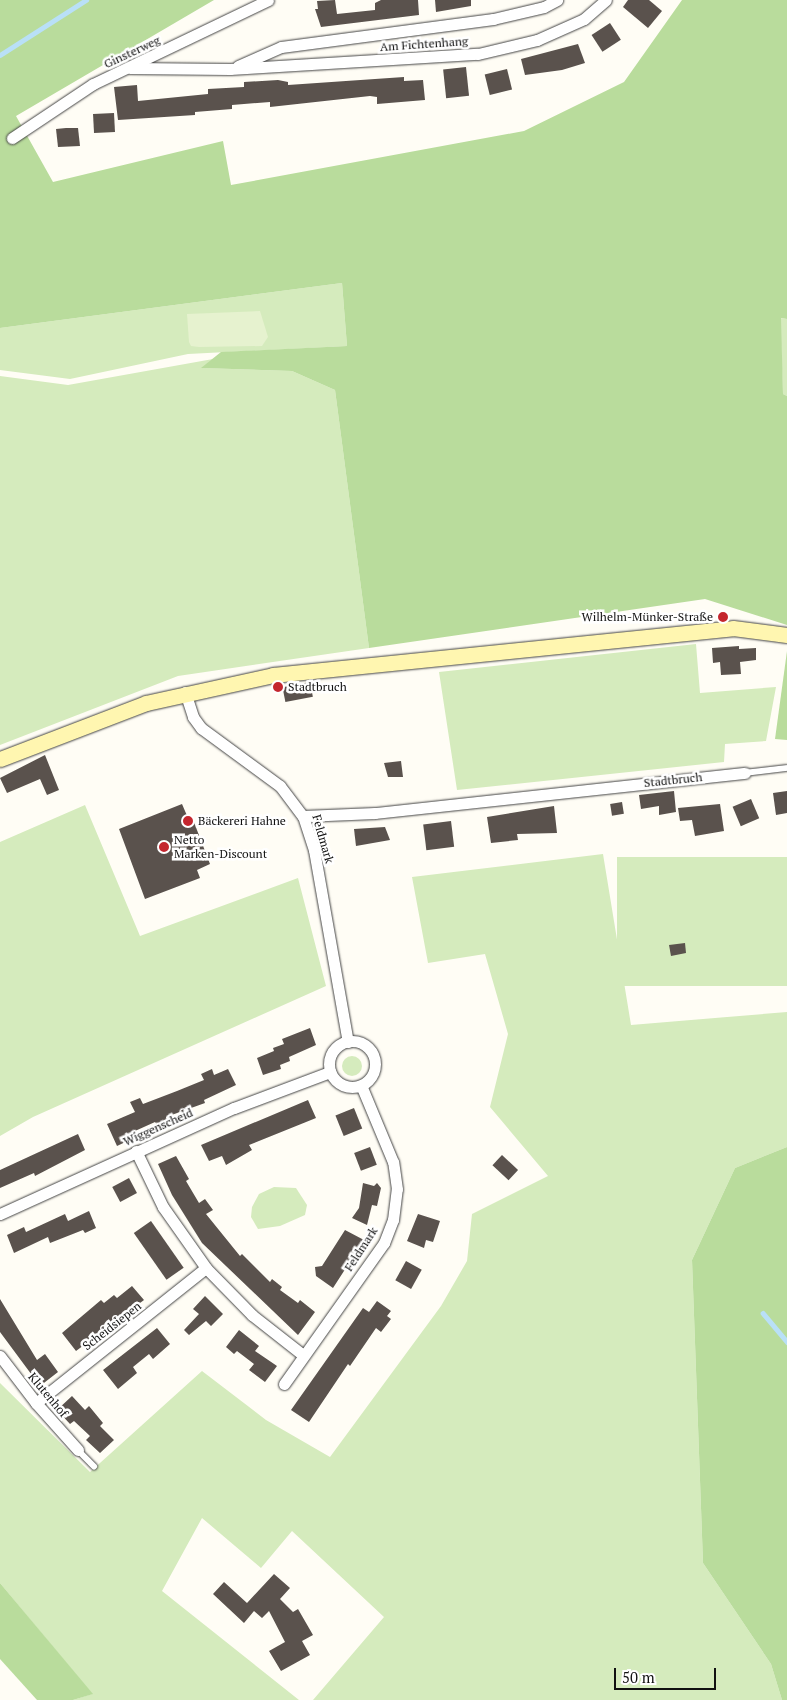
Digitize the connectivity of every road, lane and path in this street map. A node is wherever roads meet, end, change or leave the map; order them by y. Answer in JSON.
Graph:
{"nodes":[{"id":1,"x":268,"y":0,"type":"edge"},
{"id":2,"x":558,"y":0,"type":"edge"},
{"id":3,"x":606,"y":0,"type":"edge"},
{"id":4,"x":130,"y":68,"type":"junction"},
{"id":5,"x":230,"y":69,"type":"junction"},
{"id":6,"x":12,"y":138,"type":"dead end"},
{"id":7,"x":787,"y":635,"type":"edge"},
{"id":8,"x":185,"y":692,"type":"junction"},
{"id":9,"x":0,"y":759,"type":"edge"},
{"id":10,"x":787,"y":768,"type":"edge"},
{"id":11,"x":745,"y":773,"type":"joint"},
{"id":12,"x":303,"y":816,"type":"junction"},
{"id":13,"x":348,"y":1042,"type":"junction"},
{"id":14,"x":330,"y":1072,"type":"junction"},
{"id":15,"x":361,"y":1085,"type":"junction"},
{"id":16,"x":136,"y":1151,"type":"junction"},
{"id":17,"x":0,"y":1214,"type":"edge"},
{"id":18,"x":206,"y":1268,"type":"junction"},
{"id":19,"x":0,"y":1356,"type":"edge"},
{"id":20,"x":303,"y":1356,"type":"junction"},
{"id":21,"x":284,"y":1384,"type":"dead end"},
{"id":22,"x":36,"y":1404,"type":"junction"},
{"id":23,"x":78,"y":1450,"type":"joint"},
{"id":24,"x":94,"y":1466,"type":"dead end"}],
"edges":[{"from":1,"to":4,"type":"street","name":"Ginsterweg"},
{"from":2,"to":5,"type":"street","name":"Am Fichtenhang"},
{"from":3,"to":5,"type":"street","name":"Am Fichtenhang"},
{"from":4,"to":5,"type":"street","name":"Am Fichtenhang"},
{"from":4,"to":6,"type":"street","name":"Ginsterweg"},
{"from":7,"to":8,"type":"street"},
{"from":8,"to":9,"type":"street"},
{"from":8,"to":12,"type":"street","name":"Feldmark"},
{"from":10,"to":11,"type":"lane"},
{"from":11,"to":12,"type":"street","name":"Stadtbruch"},
{"from":12,"to":13,"type":"street","name":"Feldmark"},
{"from":13,"to":14,"type":"street"},
{"from":13,"to":15,"type":"street"},
{"from":14,"to":15,"type":"street"},
{"from":14,"to":16,"type":"street","name":"Wiggenscheid"},
{"from":15,"to":20,"type":"street","name":"Feldmark"},
{"from":16,"to":17,"type":"street","name":"Wiggenscheid"},
{"from":16,"to":18,"type":"street"},
{"from":18,"to":20,"type":"street"},
{"from":18,"to":22,"type":"street","name":"Scheidsiepen"},
{"from":19,"to":22,"type":"street","name":"Klutenhof"},
{"from":20,"to":21,"type":"street","name":"Feldmark"},
{"from":22,"to":23,"type":"street","name":"Klutenhof"},
{"from":23,"to":24,"type":"lane"}]}
